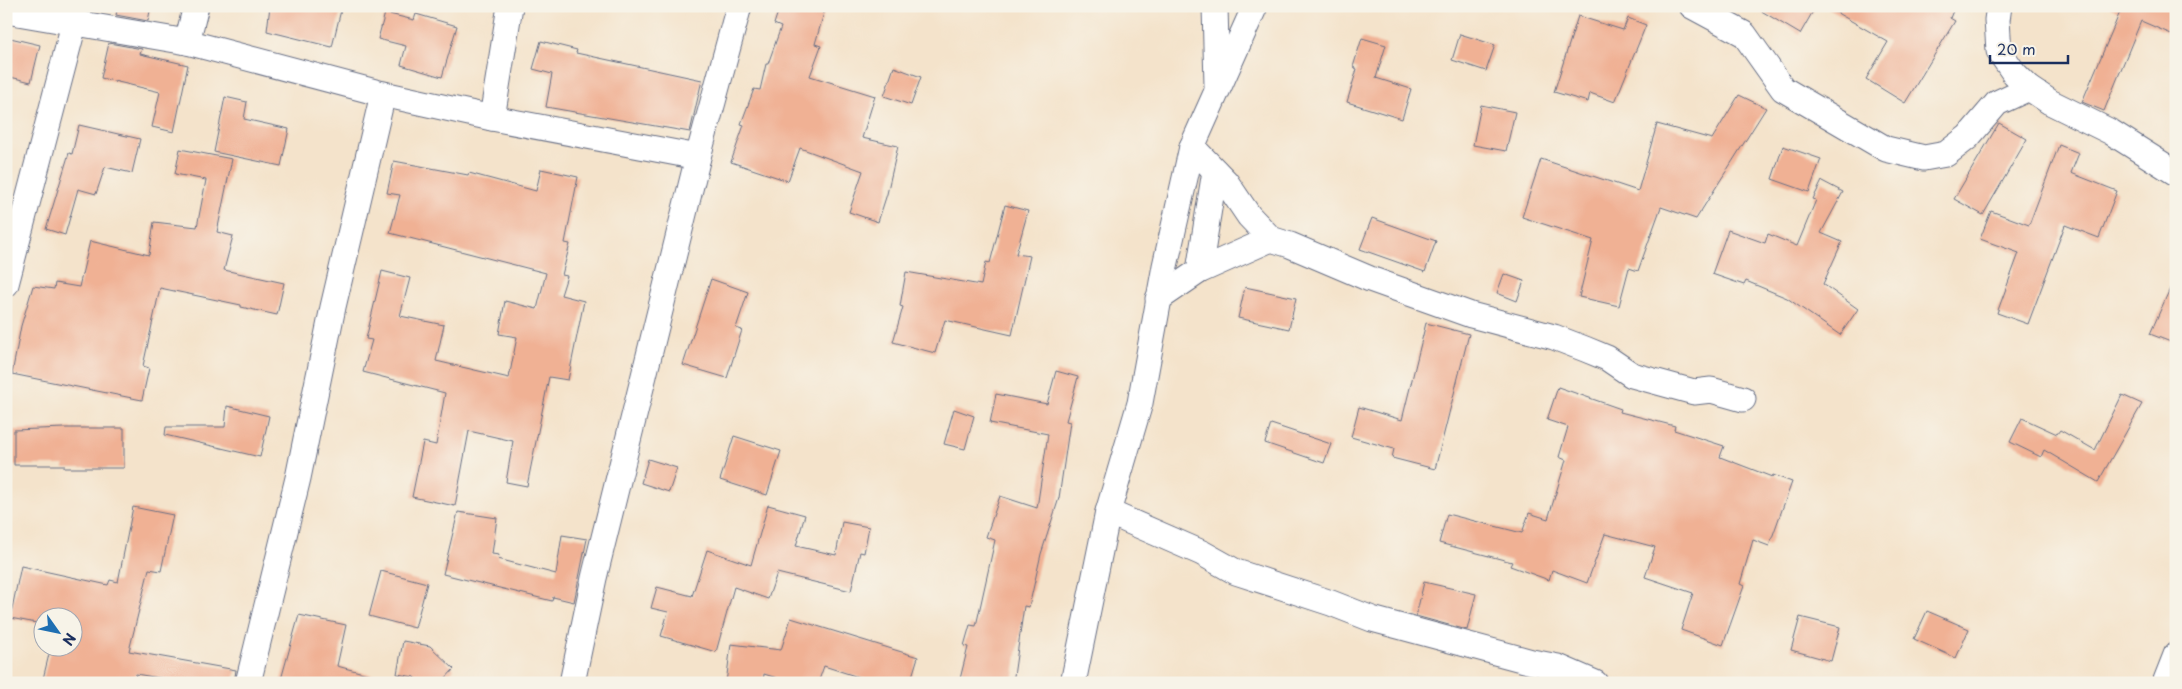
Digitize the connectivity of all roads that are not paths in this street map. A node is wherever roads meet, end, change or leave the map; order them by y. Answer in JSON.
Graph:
{"nodes":[{"id":1,"x":196,"y":6,"type":"edge"},
{"id":2,"x":510,"y":6,"type":"edge"},
{"id":3,"x":739,"y":6,"type":"edge"},
{"id":4,"x":1215,"y":6,"type":"edge"},
{"id":5,"x":1255,"y":6,"type":"edge"},
{"id":6,"x":1692,"y":6,"type":"edge"},
{"id":7,"x":1999,"y":6,"type":"edge"},
{"id":8,"x":6,"y":11,"type":"edge"},
{"id":9,"x":74,"y":24,"type":"junction"},
{"id":10,"x":187,"y":42,"type":"junction"},
{"id":11,"x":2029,"y":88,"type":"junction"},
{"id":12,"x":1217,"y":92,"type":"junction"},
{"id":13,"x":383,"y":94,"type":"junction"},
{"id":14,"x":492,"y":118,"type":"junction"},
{"id":15,"x":1192,"y":147,"type":"junction"},
{"id":16,"x":698,"y":157,"type":"junction"},
{"id":17,"x":1215,"y":171,"type":"junction"},
{"id":18,"x":2176,"y":173,"type":"edge"},
{"id":19,"x":1271,"y":239,"type":"junction"},
{"id":20,"x":1199,"y":271,"type":"junction"},
{"id":21,"x":6,"y":284,"type":"edge"},
{"id":22,"x":1158,"y":300,"type":"junction"},
{"id":23,"x":1743,"y":399,"type":"dead end"},
{"id":24,"x":1108,"y":512,"type":"junction"},
{"id":25,"x":2176,"y":655,"type":"edge"},
{"id":26,"x":248,"y":683,"type":"edge"},
{"id":27,"x":572,"y":683,"type":"edge"},
{"id":28,"x":1073,"y":683,"type":"edge"},
{"id":29,"x":1595,"y":683,"type":"edge"},
{"id":30,"x":2165,"y":683,"type":"edge"}],
"edges":[{"from":1,"to":10,"type":"street"},
{"from":2,"to":14,"type":"street"},
{"from":3,"to":16,"type":"street"},
{"from":4,"to":12,"type":"street"},
{"from":5,"to":12,"type":"street"},
{"from":6,"to":11,"type":"street"},
{"from":7,"to":11,"type":"street"},
{"from":8,"to":9,"type":"street"},
{"from":9,"to":10,"type":"street"},
{"from":9,"to":21,"type":"street"},
{"from":10,"to":13,"type":"street"},
{"from":11,"to":18,"type":"street"},
{"from":12,"to":15,"type":"street"},
{"from":13,"to":14,"type":"street"},
{"from":13,"to":26,"type":"street"},
{"from":14,"to":16,"type":"street"},
{"from":15,"to":17,"type":"street"},
{"from":15,"to":22,"type":"street"},
{"from":16,"to":27,"type":"street"},
{"from":17,"to":19,"type":"street"},
{"from":17,"to":20,"type":"street"},
{"from":19,"to":20,"type":"street"},
{"from":19,"to":23,"type":"street"},
{"from":20,"to":22,"type":"street"},
{"from":22,"to":24,"type":"street"},
{"from":24,"to":28,"type":"street"},
{"from":24,"to":29,"type":"street"},
{"from":25,"to":30,"type":"street"}]}
